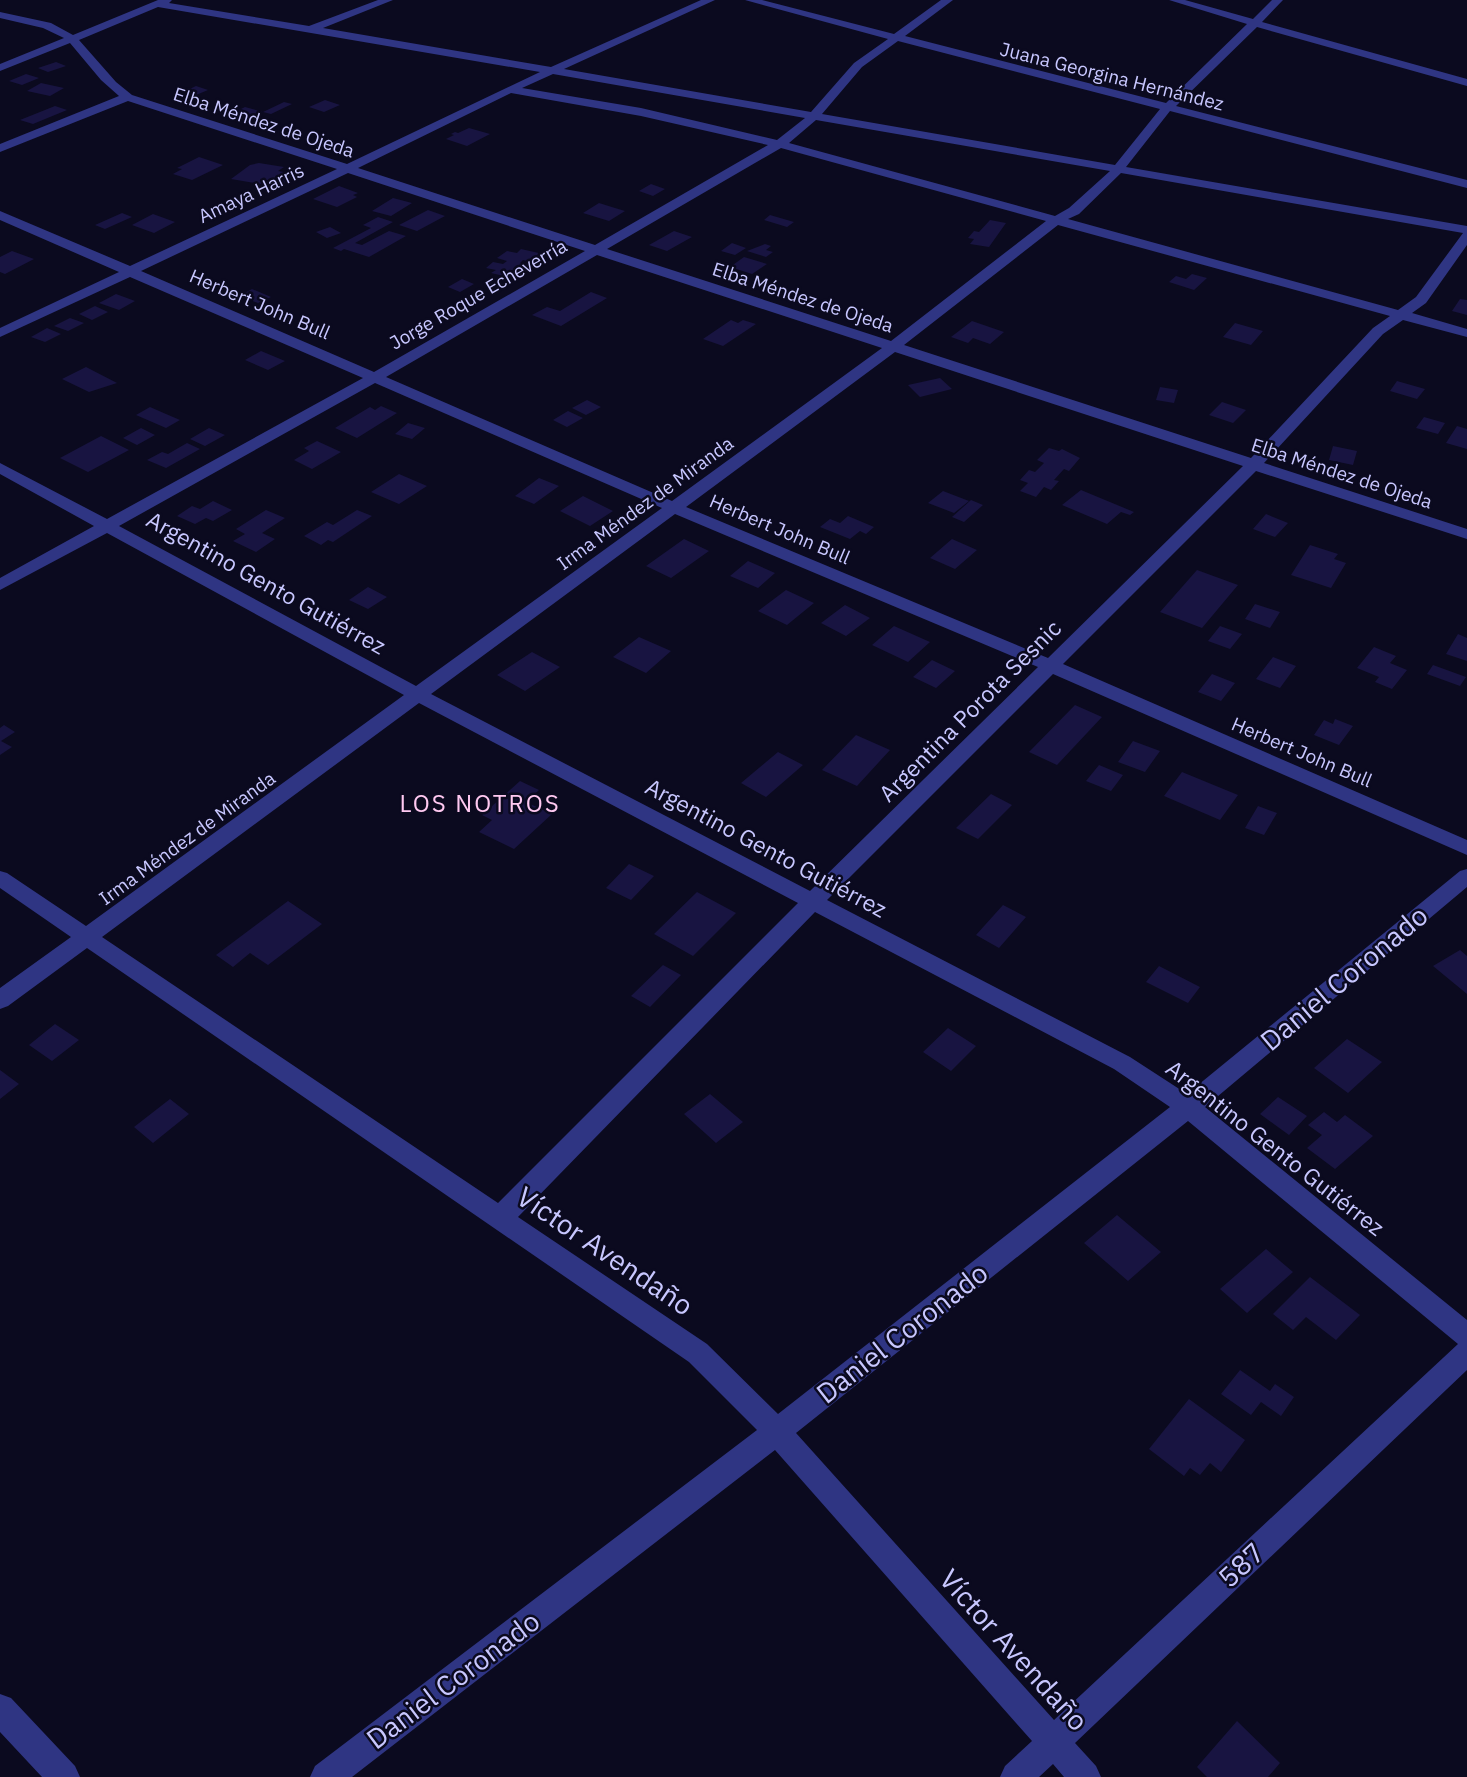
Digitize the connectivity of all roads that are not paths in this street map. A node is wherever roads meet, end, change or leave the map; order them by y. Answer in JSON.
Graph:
{"nodes":[{"id":1,"x":388,"y":0,"type":"edge"},
{"id":2,"x":710,"y":0,"type":"edge"},
{"id":3,"x":750,"y":0,"type":"edge"},
{"id":4,"x":948,"y":0,"type":"edge"},
{"id":5,"x":1174,"y":0,"type":"edge"},
{"id":6,"x":1278,"y":0,"type":"edge"},
{"id":7,"x":162,"y":2,"type":"edge"},
{"id":8,"x":2,"y":11,"type":"edge"},
{"id":9,"x":1255,"y":23,"type":"junction"},
{"id":10,"x":311,"y":29,"type":"junction"},
{"id":11,"x":896,"y":38,"type":"junction"},
{"id":12,"x":72,"y":39,"type":"junction"},
{"id":13,"x":0,"y":68,"type":"edge"},
{"id":14,"x":548,"y":71,"type":"junction"},
{"id":15,"x":1467,"y":83,"type":"edge"},
{"id":16,"x":510,"y":89,"type":"junction"},
{"id":17,"x":128,"y":97,"type":"junction"},
{"id":18,"x":1167,"y":108,"type":"junction"},
{"id":19,"x":812,"y":117,"type":"junction"},
{"id":20,"x":779,"y":144,"type":"junction"},
{"id":21,"x":0,"y":148,"type":"edge"},
{"id":22,"x":347,"y":169,"type":"junction"},
{"id":23,"x":1118,"y":170,"type":"junction"},
{"id":24,"x":1467,"y":184,"type":"edge"},
{"id":25,"x":0,"y":215,"type":"edge"},
{"id":26,"x":1054,"y":221,"type":"junction"},
{"id":27,"x":1467,"y":230,"type":"edge"},
{"id":28,"x":1467,"y":236,"type":"edge"},
{"id":29,"x":596,"y":250,"type":"junction"},
{"id":30,"x":130,"y":271,"type":"junction"},
{"id":31,"x":1399,"y":316,"type":"junction"},
{"id":32,"x":0,"y":333,"type":"edge"},
{"id":33,"x":1467,"y":333,"type":"edge"},
{"id":34,"x":893,"y":347,"type":"junction"},
{"id":35,"x":376,"y":377,"type":"junction"},
{"id":36,"x":1253,"y":465,"type":"junction"},
{"id":37,"x":0,"y":468,"type":"edge"},
{"id":38,"x":675,"y":508,"type":"junction"},
{"id":39,"x":108,"y":526,"type":"junction"},
{"id":40,"x":1467,"y":534,"type":"edge"},
{"id":41,"x":0,"y":585,"type":"edge"},
{"id":42,"x":1051,"y":666,"type":"junction"},
{"id":43,"x":418,"y":695,"type":"junction"},
{"id":44,"x":1467,"y":848,"type":"edge"},
{"id":45,"x":1467,"y":876,"type":"edge"},
{"id":46,"x":0,"y":878,"type":"edge"},
{"id":47,"x":812,"y":902,"type":"junction"},
{"id":48,"x":88,"y":936,"type":"junction"},
{"id":49,"x":0,"y":1000,"type":"edge"},
{"id":50,"x":1188,"y":1107,"type":"junction"},
{"id":51,"x":500,"y":1218,"type":"junction"},
{"id":52,"x":1467,"y":1336,"type":"edge"},
{"id":53,"x":1467,"y":1353,"type":"edge"},
{"id":54,"x":777,"y":1432,"type":"junction"},
{"id":55,"x":0,"y":1709,"type":"edge"},
{"id":56,"x":1053,"y":1741,"type":"junction"},
{"id":57,"x":64,"y":1777,"type":"edge"},
{"id":58,"x":326,"y":1777,"type":"edge"},
{"id":59,"x":1016,"y":1777,"type":"edge"},
{"id":60,"x":1085,"y":1777,"type":"edge"}],
"edges":[{"from":1,"to":10,"type":"street"},
{"from":2,"to":14,"type":"street","name":"Amaya Harris"},
{"from":3,"to":11,"type":"street","name":"Juana Georgina Hernández"},
{"from":4,"to":11,"type":"street","name":"Jorge Roque Echeverría"},
{"from":5,"to":9,"type":"street"},
{"from":6,"to":9,"type":"street","name":"Irma Méndez de Miranda"},
{"from":7,"to":10,"type":"street"},
{"from":7,"to":12,"type":"street"},
{"from":8,"to":12,"type":"street"},
{"from":9,"to":15,"type":"street"},
{"from":9,"to":18,"type":"street","name":"Irma Méndez de Miranda"},
{"from":10,"to":14,"type":"street"},
{"from":11,"to":18,"type":"street","name":"Juana Georgina Hernández"},
{"from":11,"to":19,"type":"street","name":"Jorge Roque Echeverría"},
{"from":12,"to":13,"type":"street"},
{"from":12,"to":17,"type":"street"},
{"from":14,"to":16,"type":"street","name":"Amaya Harris"},
{"from":14,"to":19,"type":"street"},
{"from":16,"to":20,"type":"street"},
{"from":16,"to":22,"type":"street","name":"Amaya Harris"},
{"from":17,"to":21,"type":"street"},
{"from":17,"to":22,"type":"street","name":"Elba Méndez de Ojeda"},
{"from":18,"to":23,"type":"street","name":"Irma Méndez de Miranda"},
{"from":18,"to":24,"type":"street","name":"Juana Georgina Hernández"},
{"from":19,"to":20,"type":"street","name":"Jorge Roque Echeverría"},
{"from":19,"to":23,"type":"street"},
{"from":20,"to":26,"type":"street"},
{"from":20,"to":29,"type":"street","name":"Jorge Roque Echeverría"},
{"from":22,"to":29,"type":"street","name":"Elba Méndez de Ojeda"},
{"from":22,"to":30,"type":"street","name":"Amaya Harris"},
{"from":23,"to":26,"type":"street","name":"Irma Méndez de Miranda"},
{"from":23,"to":27,"type":"street"},
{"from":25,"to":30,"type":"street","name":"Herbert John Bull"},
{"from":26,"to":31,"type":"street"},
{"from":26,"to":34,"type":"street","name":"Irma Méndez de Miranda"},
{"from":28,"to":31,"type":"street","name":"Argentina Porota Sesnic"},
{"from":29,"to":34,"type":"street","name":"Elba Méndez de Ojeda"},
{"from":29,"to":35,"type":"street","name":"Jorge Roque Echeverría"},
{"from":30,"to":32,"type":"street","name":"Amaya Harris"},
{"from":30,"to":35,"type":"street","name":"Herbert John Bull"},
{"from":31,"to":33,"type":"street"},
{"from":31,"to":36,"type":"street","name":"Argentina Porota Sesnic"},
{"from":34,"to":36,"type":"street","name":"Elba Méndez de Ojeda"},
{"from":34,"to":38,"type":"street","name":"Irma Méndez de Miranda"},
{"from":35,"to":38,"type":"street","name":"Herbert John Bull"},
{"from":35,"to":39,"type":"street","name":"Jorge Roque Echeverría"},
{"from":36,"to":40,"type":"street","name":"Elba Méndez de Ojeda"},
{"from":36,"to":42,"type":"street","name":"Argentina Porota Sesnic"},
{"from":37,"to":39,"type":"street","name":"Argentino Gento Gutiérrez"},
{"from":38,"to":42,"type":"street","name":"Herbert John Bull"},
{"from":38,"to":43,"type":"street","name":"Irma Méndez de Miranda"},
{"from":39,"to":41,"type":"street","name":"Jorge Roque Echeverría"},
{"from":39,"to":43,"type":"street","name":"Argentino Gento Gutiérrez"},
{"from":42,"to":44,"type":"street","name":"Herbert John Bull"},
{"from":42,"to":47,"type":"street","name":"Argentina Porota Sesnic"},
{"from":43,"to":47,"type":"street","name":"Argentino Gento Gutiérrez"},
{"from":43,"to":48,"type":"street","name":"Irma Méndez de Miranda"},
{"from":45,"to":50,"type":"street","name":"Daniel Coronado"},
{"from":46,"to":48,"type":"street","name":"Víctor Avendaño"},
{"from":47,"to":50,"type":"street","name":"Argentino Gento Gutiérrez"},
{"from":47,"to":51,"type":"street","name":"Argentina Porota Sesnic"},
{"from":48,"to":49,"type":"street","name":"Irma Méndez de Miranda"},
{"from":48,"to":51,"type":"street","name":"Víctor Avendaño"},
{"from":50,"to":52,"type":"street","name":"Argentino Gento Gutiérrez"},
{"from":50,"to":54,"type":"street","name":"Daniel Coronado"},
{"from":51,"to":54,"type":"street","name":"Víctor Avendaño"},
{"from":53,"to":56,"type":"street","name":"587"},
{"from":54,"to":56,"type":"street","name":"Víctor Avendaño"},
{"from":54,"to":58,"type":"street","name":"Daniel Coronado"},
{"from":55,"to":57,"type":"street"},
{"from":56,"to":59,"type":"street","name":"587"},
{"from":56,"to":60,"type":"street","name":"Víctor Avendaño"}]}
